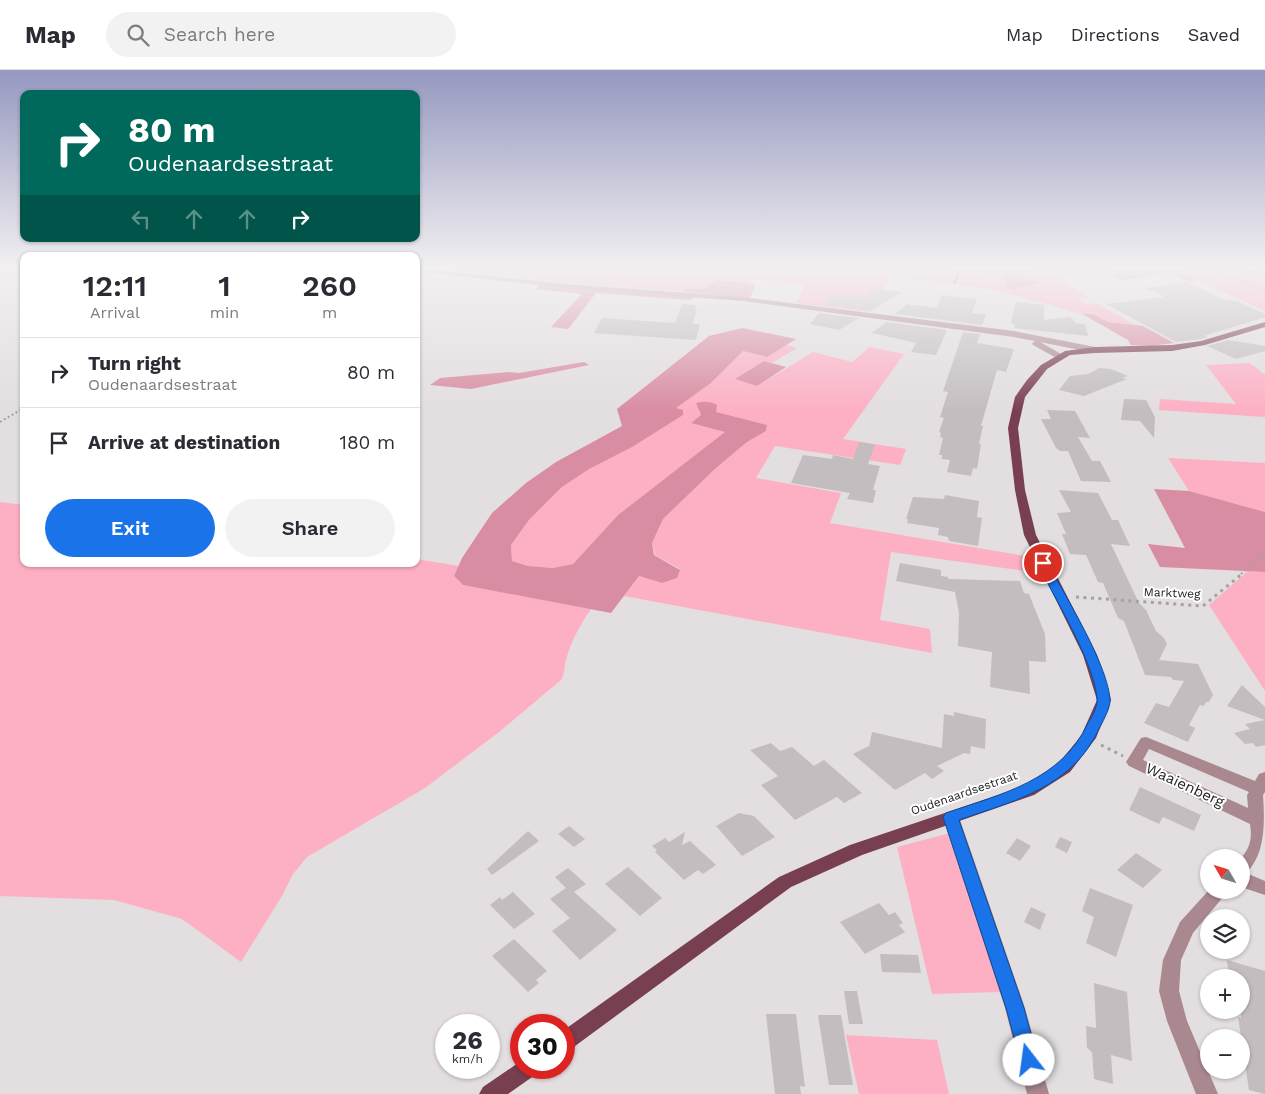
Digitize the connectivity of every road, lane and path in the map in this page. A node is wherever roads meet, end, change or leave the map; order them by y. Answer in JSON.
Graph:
{"nodes":[{"id":1,"x":874,"y":316,"type":"edge"},
{"id":2,"x":1265,"y":324,"type":"edge"},
{"id":3,"x":993,"y":331,"type":"junction"},
{"id":4,"x":1095,"y":350,"type":"junction"},
{"id":5,"x":1060,"y":357,"type":"junction"},
{"id":6,"x":20,"y":410,"type":"edge"},
{"id":7,"x":0,"y":422,"type":"edge"},
{"id":8,"x":1265,"y":554,"type":"edge"},
{"id":9,"x":1060,"y":596,"type":"junction"},
{"id":10,"x":1088,"y":738,"type":"junction"},
{"id":11,"x":1134,"y":762,"type":"junction"},
{"id":12,"x":1262,"y":783,"type":"edge"},
{"id":13,"x":951,"y":817,"type":"junction"},
{"id":14,"x":1258,"y":820,"type":"junction"},
{"id":15,"x":1250,"y":859,"type":"edge"},
{"id":16,"x":1250,"y":882,"type":"edge"},
{"id":17,"x":1265,"y":888,"type":"edge"},
{"id":18,"x":1212,"y":899,"type":"edge"},
{"id":19,"x":575,"y":1034,"type":"edge"},
{"id":20,"x":512,"y":1079,"type":"edge"},
{"id":21,"x":490,"y":1094,"type":"edge"},
{"id":22,"x":1038,"y":1094,"type":"edge"},
{"id":23,"x":1207,"y":1094,"type":"edge"}],
"edges":[{"from":1,"to":3,"type":"street"},
{"from":2,"to":4,"type":"main road","name":"Oudenaardsestraat"},
{"from":3,"to":4,"type":"street"},
{"from":3,"to":5,"type":"street"},
{"from":4,"to":5,"type":"main road","name":"Oudenaardsestraat"},
{"from":5,"to":9,"type":"main road","name":"Oudenaardsestraat"},
{"from":6,"to":7,"type":"path"},
{"from":8,"to":9,"type":"path","name":"Marktweg"},
{"from":9,"to":10,"type":"main road","name":"Oudenaardsestraat"},
{"from":10,"to":11,"type":"path"},
{"from":10,"to":13,"type":"main road","name":"Oudenaardsestraat"},
{"from":11,"to":12,"type":"street","name":"Waaienberg"},
{"from":11,"to":14,"type":"street","name":"Waaienberg"},
{"from":12,"to":14,"type":"street","name":"Waaienberg"},
{"from":13,"to":19,"type":"main road","name":"Oudenaardsestraat"},
{"from":13,"to":22,"type":"street"},
{"from":14,"to":15,"type":"street","name":"Waaienberg"},
{"from":16,"to":17,"type":"street"},
{"from":18,"to":23,"type":"street"},
{"from":20,"to":21,"type":"main road"}]}
